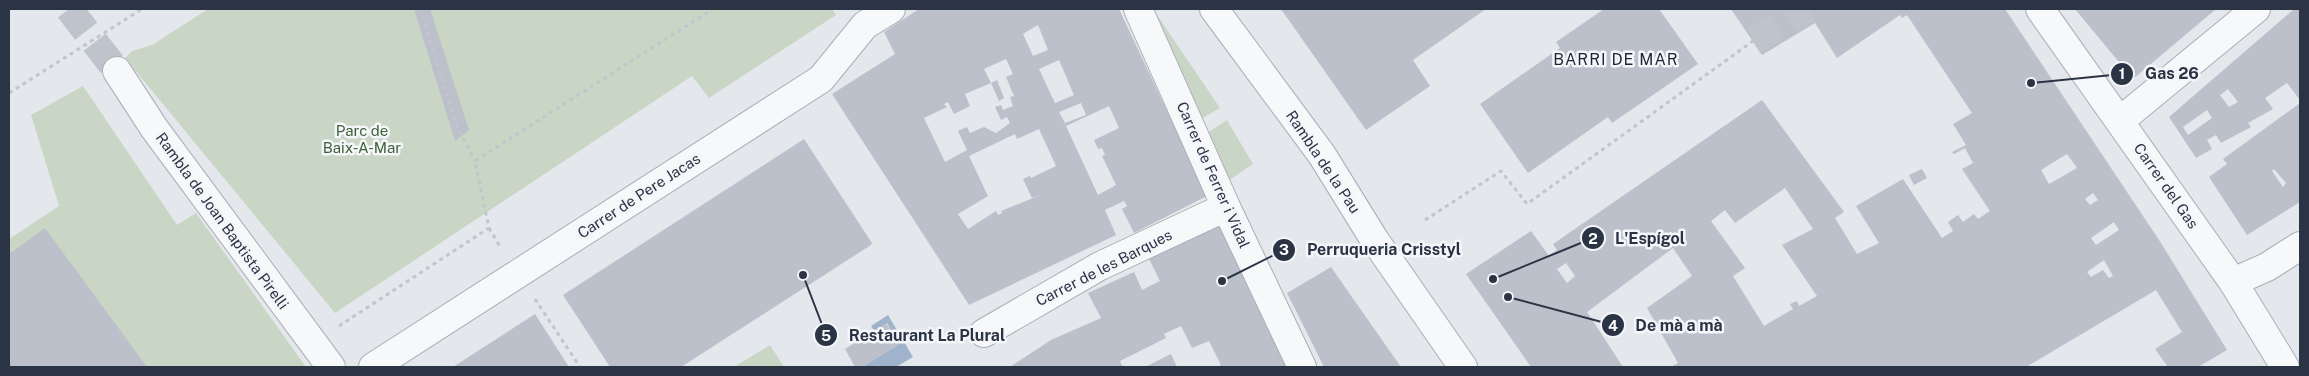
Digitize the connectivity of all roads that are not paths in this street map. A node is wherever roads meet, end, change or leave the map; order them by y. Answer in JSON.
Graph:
{"nodes":[{"id":1,"x":891,"y":9,"type":"edge"},
{"id":2,"x":1138,"y":9,"type":"edge"},
{"id":3,"x":1214,"y":9,"type":"edge"},
{"id":4,"x":2040,"y":9,"type":"edge"},
{"id":5,"x":2256,"y":9,"type":"edge"},
{"id":6,"x":117,"y":71,"type":"tunnel mouth"},
{"id":7,"x":2120,"y":120,"type":"junction"},
{"id":8,"x":1226,"y":207,"type":"junction"},
{"id":9,"x":2300,"y":246,"type":"edge"},
{"id":10,"x":2233,"y":282,"type":"junction"},
{"id":11,"x":984,"y":332,"type":"dead end"},
{"id":12,"x":330,"y":367,"type":"edge"},
{"id":13,"x":373,"y":367,"type":"edge"},
{"id":14,"x":1302,"y":367,"type":"edge"},
{"id":15,"x":1463,"y":367,"type":"edge"},
{"id":16,"x":2285,"y":367,"type":"edge"}],
"edges":[{"from":1,"to":13,"type":"street","name":"Carrer de Pere Jacas"},
{"from":2,"to":8,"type":"street","name":"Carrer de Ferrer i Vidal"},
{"from":3,"to":15,"type":"street","name":"Rambla de la Pau"},
{"from":4,"to":7,"type":"street","name":"Carrer del Gas"},
{"from":5,"to":7,"type":"street"},
{"from":6,"to":12,"type":"street","name":"Rambla de Joan Baptista Pirelli"},
{"from":7,"to":10,"type":"street","name":"Carrer del Gas"},
{"from":8,"to":11,"type":"street","name":"Carrer de les Barques"},
{"from":8,"to":14,"type":"street","name":"Carrer de Ferrer i Vidal"},
{"from":9,"to":10,"type":"street"},
{"from":10,"to":16,"type":"street","name":"Carrer del Gas"}]}
